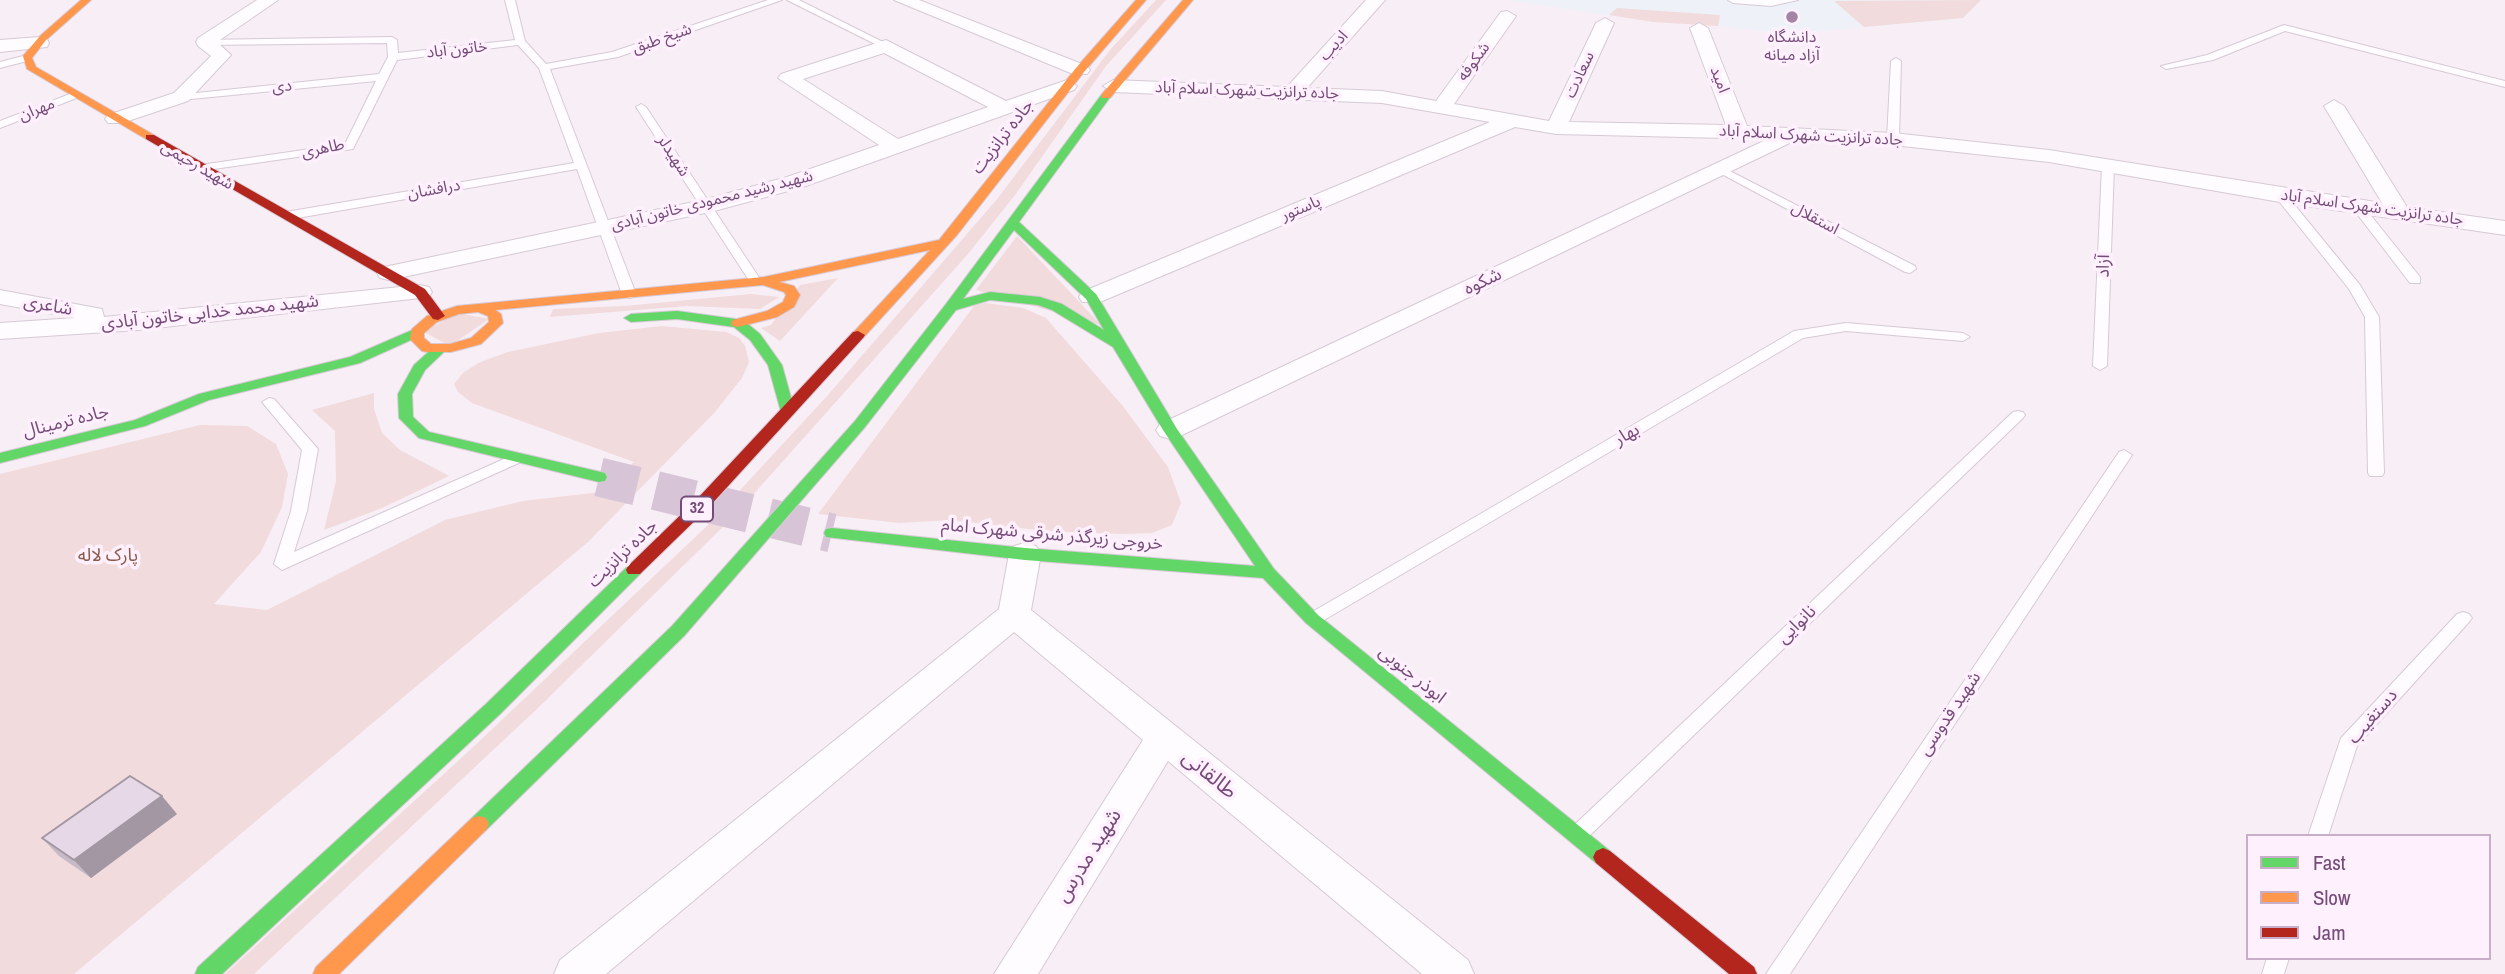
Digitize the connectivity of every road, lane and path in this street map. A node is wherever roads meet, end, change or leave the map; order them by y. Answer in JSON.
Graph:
{"nodes":[{"id":1,"x":86,"y":0,"type":"edge"},
{"id":2,"x":269,"y":0,"type":"edge"},
{"id":3,"x":510,"y":0,"type":"edge"},
{"id":4,"x":777,"y":0,"type":"edge"},
{"id":5,"x":792,"y":0,"type":"edge"},
{"id":6,"x":903,"y":0,"type":"edge"},
{"id":7,"x":1141,"y":0,"type":"edge"},
{"id":8,"x":1188,"y":0,"type":"edge"},
{"id":9,"x":1376,"y":0,"type":"edge"},
{"id":10,"x":1733,"y":0,"type":"edge"},
{"id":11,"x":1793,"y":0,"type":"edge"},
{"id":12,"x":1507,"y":16,"type":"dead end"},
{"id":13,"x":1605,"y":23,"type":"dead end"},
{"id":14,"x":1699,"y":28,"type":"dead end"},
{"id":15,"x":205,"y":42,"type":"junction"},
{"id":16,"x":40,"y":43,"type":"junction"},
{"id":17,"x":520,"y":43,"type":"junction"},
{"id":18,"x":0,"y":46,"type":"edge"},
{"id":19,"x":887,"y":46,"type":"junction"},
{"id":20,"x":393,"y":57,"type":"junction"},
{"id":21,"x":27,"y":58,"type":"junction"},
{"id":22,"x":1896,"y":61,"type":"dead end"},
{"id":23,"x":0,"y":65,"type":"edge"},
{"id":24,"x":2166,"y":66,"type":"dead end"},
{"id":25,"x":544,"y":67,"type":"junction"},
{"id":26,"x":383,"y":77,"type":"junction"},
{"id":27,"x":1074,"y":78,"type":"junction"},
{"id":28,"x":2505,"y":84,"type":"edge"},
{"id":29,"x":1113,"y":86,"type":"junction"},
{"id":30,"x":1292,"y":93,"type":"junction"},
{"id":31,"x":75,"y":95,"type":"junction"},
{"id":32,"x":181,"y":97,"type":"junction"},
{"id":33,"x":2334,"y":106,"type":"dead end"},
{"id":34,"x":641,"y":107,"type":"dead end"},
{"id":35,"x":1005,"y":108,"type":"junction"},
{"id":36,"x":1441,"y":108,"type":"junction"},
{"id":37,"x":115,"y":119,"type":"junction"},
{"id":38,"x":1511,"y":121,"type":"junction"},
{"id":39,"x":0,"y":125,"type":"edge"},
{"id":40,"x":1556,"y":128,"type":"junction"},
{"id":41,"x":1740,"y":132,"type":"junction"},
{"id":42,"x":1797,"y":133,"type":"junction"},
{"id":43,"x":1893,"y":139,"type":"junction"},
{"id":44,"x":897,"y":147,"type":"junction"},
{"id":45,"x":582,"y":165,"type":"junction"},
{"id":46,"x":2108,"y":166,"type":"junction"},
{"id":47,"x":200,"y":168,"type":"junction"},
{"id":48,"x":1720,"y":169,"type":"junction"},
{"id":49,"x":2280,"y":195,"type":"junction"},
{"id":50,"x":706,"y":206,"type":"junction"},
{"id":51,"x":2357,"y":206,"type":"junction"},
{"id":52,"x":2399,"y":212,"type":"junction"},
{"id":53,"x":286,"y":216,"type":"junction"},
{"id":54,"x":1013,"y":223,"type":"junction"},
{"id":55,"x":605,"y":228,"type":"junction"},
{"id":56,"x":2505,"y":228,"type":"edge"},
{"id":57,"x":943,"y":243,"type":"junction"},
{"id":58,"x":1910,"y":269,"type":"dead end"},
{"id":59,"x":389,"y":273,"type":"junction"},
{"id":60,"x":2415,"y":280,"type":"dead end"},
{"id":61,"x":760,"y":282,"type":"junction"},
{"id":62,"x":420,"y":292,"type":"junction"},
{"id":63,"x":629,"y":294,"type":"junction"},
{"id":64,"x":1091,"y":296,"type":"junction"},
{"id":65,"x":0,"y":297,"type":"edge"},
{"id":66,"x":951,"y":307,"type":"junction"},
{"id":67,"x":470,"y":308,"type":"junction"},
{"id":68,"x":438,"y":316,"type":"junction"},
{"id":69,"x":614,"y":320,"type":"dead end"},
{"id":70,"x":138,"y":322,"type":"junction"},
{"id":71,"x":738,"y":323,"type":"junction"},
{"id":72,"x":0,"y":331,"type":"edge"},
{"id":73,"x":417,"y":332,"type":"junction"},
{"id":74,"x":1963,"y":337,"type":"dead end"},
{"id":75,"x":1121,"y":346,"type":"junction"},
{"id":76,"x":434,"y":349,"type":"junction"},
{"id":77,"x":404,"y":359,"type":"dead end"},
{"id":78,"x":2100,"y":366,"type":"dead end"},
{"id":79,"x":269,"y":402,"type":"dead end"},
{"id":80,"x":788,"y":412,"type":"junction"},
{"id":81,"x":2018,"y":415,"type":"dead end"},
{"id":82,"x":196,"y":419,"type":"dead end"},
{"id":83,"x":140,"y":423,"type":"junction"},
{"id":84,"x":1170,"y":430,"type":"junction"},
{"id":85,"x":2124,"y":455,"type":"dead end"},
{"id":86,"x":0,"y":458,"type":"edge"},
{"id":87,"x":518,"y":458,"type":"junction"},
{"id":88,"x":2376,"y":473,"type":"dead end"},
{"id":89,"x":599,"y":477,"type":"tunnel mouth"},
{"id":90,"x":832,"y":533,"type":"tunnel mouth"},
{"id":91,"x":1025,"y":554,"type":"junction"},
{"id":92,"x":1268,"y":573,"type":"junction"},
{"id":93,"x":1014,"y":614,"type":"junction"},
{"id":94,"x":2463,"y":618,"type":"dead end"},
{"id":95,"x":1312,"y":619,"type":"junction"},
{"id":96,"x":1163,"y":738,"type":"junction"},
{"id":97,"x":2319,"y":834,"type":"edge"},
{"id":98,"x":1577,"y":835,"type":"junction"},
{"id":99,"x":1730,"y":969,"type":"edge"},
{"id":100,"x":206,"y":974,"type":"edge"},
{"id":101,"x":324,"y":974,"type":"edge"},
{"id":102,"x":575,"y":974,"type":"edge"},
{"id":103,"x":1015,"y":974,"type":"edge"},
{"id":104,"x":1453,"y":974,"type":"edge"},
{"id":105,"x":1777,"y":974,"type":"edge"}],
"edges":[{"from":1,"to":16,"type":"main road"},
{"from":2,"to":15,"type":"street"},
{"from":3,"to":17,"type":"lane"},
{"from":4,"to":25,"type":"lane","name":"شیخ طبق"},
{"from":5,"to":19,"type":"lane"},
{"from":6,"to":27,"type":"street"},
{"from":7,"to":27,"type":"main road","name":"جاده ترانزیت","number":"32"},
{"from":8,"to":29,"type":"main road"},
{"from":9,"to":30,"type":"street","name":"ادیب"},
{"from":10,"to":11,"type":"lane"},
{"from":12,"to":36,"type":"street","name":"شکوفه"},
{"from":13,"to":40,"type":"street","name":"سعادت"},
{"from":14,"to":41,"type":"street","name":"امید"},
{"from":15,"to":20,"type":"lane"},
{"from":15,"to":32,"type":"street"},
{"from":16,"to":18,"type":"street"},
{"from":16,"to":21,"type":"main road"},
{"from":17,"to":20,"type":"lane","name":"خاتون آباد"},
{"from":17,"to":25,"type":"lane"},
{"from":19,"to":35,"type":"street"},
{"from":19,"to":44,"type":"street"},
{"from":20,"to":26,"type":"lane","name":"طاهری"},
{"from":21,"to":23,"type":"lane"},
{"from":21,"to":31,"type":"main road","name":"شهید رحیمی"},
{"from":22,"to":43,"type":"lane"},
{"from":24,"to":28,"type":"lane"},
{"from":25,"to":45,"type":"lane"},
{"from":26,"to":32,"type":"lane","name":"دی"},
{"from":26,"to":47,"type":"lane","name":"طاهری"},
{"from":27,"to":35,"type":"street","name":"شهید رشید محمودی خاتون آبادی"},
{"from":27,"to":57,"type":"main road","name":"جاده ترانزیت","number":"32"},
{"from":29,"to":30,"type":"street","name":"جاده ترانزیت شهرک اسلام آباد"},
{"from":29,"to":54,"type":"main road"},
{"from":30,"to":36,"type":"street","name":"جاده ترانزیت شهرک اسلام آباد"},
{"from":31,"to":37,"type":"main road","name":"شهید رحیمی"},
{"from":31,"to":39,"type":"lane","name":"مهران"},
{"from":32,"to":37,"type":"street"},
{"from":33,"to":52,"type":"street"},
{"from":34,"to":50,"type":"lane","name":"شهیدلر"},
{"from":35,"to":44,"type":"street","name":"شهید رشید محمودی خاتون آبادی"},
{"from":36,"to":38,"type":"street","name":"جاده ترانزیت شهرک اسلام آباد"},
{"from":37,"to":47,"type":"main road","name":"شهید رحیمی"},
{"from":38,"to":40,"type":"street","name":"جاده ترانزیت شهرک اسلام آباد"},
{"from":38,"to":64,"type":"street","name":"پاستور"},
{"from":40,"to":41,"type":"street","name":"جاده ترانزیت شهرک اسلام آباد"},
{"from":41,"to":42,"type":"street","name":"جاده ترانزیت شهرک اسلام آباد"},
{"from":42,"to":43,"type":"street","name":"جاده ترانزیت شهرک اسلام آباد"},
{"from":42,"to":48,"type":"street","name":"شکوه"},
{"from":43,"to":46,"type":"street","name":"جاده ترانزیت شهرک اسلام آباد"},
{"from":44,"to":50,"type":"street","name":"شهید رشید محمودی خاتون آبادی"},
{"from":45,"to":53,"type":"lane","name":"درافشان"},
{"from":45,"to":55,"type":"lane"},
{"from":46,"to":49,"type":"street","name":"جاده ترانزیت شهرک اسلام آباد"},
{"from":46,"to":78,"type":"lane","name":"آزاد"},
{"from":47,"to":53,"type":"main road","name":"شهید رحیمی"},
{"from":48,"to":58,"type":"lane","name":"استقلال"},
{"from":48,"to":84,"type":"street","name":"شکوه"},
{"from":49,"to":51,"type":"street","name":"جاده ترانزیت شهرک اسلام آباد"},
{"from":49,"to":88,"type":"lane"},
{"from":50,"to":55,"type":"street","name":"شهید رشید محمودی خاتون آبادی"},
{"from":50,"to":61,"type":"lane","name":"شهیدلر"},
{"from":51,"to":52,"type":"street","name":"جاده ترانزیت شهرک اسلام آباد"},
{"from":51,"to":60,"type":"lane"},
{"from":52,"to":56,"type":"street","name":"جاده ترانزیت شهرک اسلام آباد"},
{"from":53,"to":59,"type":"main road","name":"شهید رحیمی"},
{"from":54,"to":64,"type":"main road","name":"ابوذر جنوبی"},
{"from":54,"to":66,"type":"main road"},
{"from":55,"to":59,"type":"street","name":"شهید رشید محمودی خاتون آبادی"},
{"from":55,"to":63,"type":"lane"},
{"from":57,"to":61,"type":"main road"},
{"from":57,"to":80,"type":"main road","name":"جاده ترانزیت","number":"32"},
{"from":59,"to":62,"type":"main road","name":"شهید رحیمی"},
{"from":61,"to":63,"type":"main road"},
{"from":61,"to":71,"type":"main road"},
{"from":62,"to":68,"type":"main road","name":"شهید رحیمی"},
{"from":62,"to":70,"type":"street","name":"شهید محمد خدایی خاتون آبادی"},
{"from":63,"to":67,"type":"main road"},
{"from":64,"to":75,"type":"main road","name":"ابوذر جنوبی"},
{"from":65,"to":70,"type":"street","name":"شاعری"},
{"from":66,"to":75,"type":"main road"},
{"from":66,"to":101,"type":"main road"},
{"from":67,"to":68,"type":"main road"},
{"from":67,"to":76,"type":"main road"},
{"from":68,"to":73,"type":"main road"},
{"from":69,"to":71,"type":"main road"},
{"from":70,"to":72,"type":"street","name":"شهید محمد خدایی خاتون آبادی"},
{"from":71,"to":80,"type":"main road"},
{"from":73,"to":76,"type":"main road"},
{"from":73,"to":83,"type":"main road"},
{"from":74,"to":95,"type":"lane","name":"بهار"},
{"from":75,"to":84,"type":"main road","name":"ابوذر جنوبی"},
{"from":76,"to":77,"type":"main road"},
{"from":76,"to":87,"type":"main road"},
{"from":79,"to":87,"type":"lane"},
{"from":80,"to":100,"type":"main road","name":"جاده ترانزیت","number":"32"},
{"from":81,"to":98,"type":"lane","name":"نانوایی"},
{"from":82,"to":83,"type":"main road"},
{"from":83,"to":86,"type":"main road","name":"جاده ترمینال"},
{"from":84,"to":92,"type":"main road","name":"ابوذر جنوبی"},
{"from":85,"to":105,"type":"lane","name":"شهید قدوسی"},
{"from":87,"to":89,"type":"main road"},
{"from":90,"to":91,"type":"main road","name":"خروجی زیرگذر شرقی شهرک امام"},
{"from":91,"to":92,"type":"main road","name":"خروجی زیرگذر شرقی شهرک امام"},
{"from":91,"to":93,"type":"street"},
{"from":92,"to":95,"type":"main road","name":"ابوذر جنوبی"},
{"from":93,"to":96,"type":"street","name":"طالقانی"},
{"from":93,"to":102,"type":"street"},
{"from":94,"to":97,"type":"lane","name":"دستغیب"},
{"from":95,"to":98,"type":"main road","name":"ابوذر جنوبی"},
{"from":96,"to":103,"type":"street","name":"شهید مدرس"},
{"from":96,"to":104,"type":"street","name":"طالقانی"},
{"from":98,"to":99,"type":"main road","name":"ابوذر جنوبی"}]}
